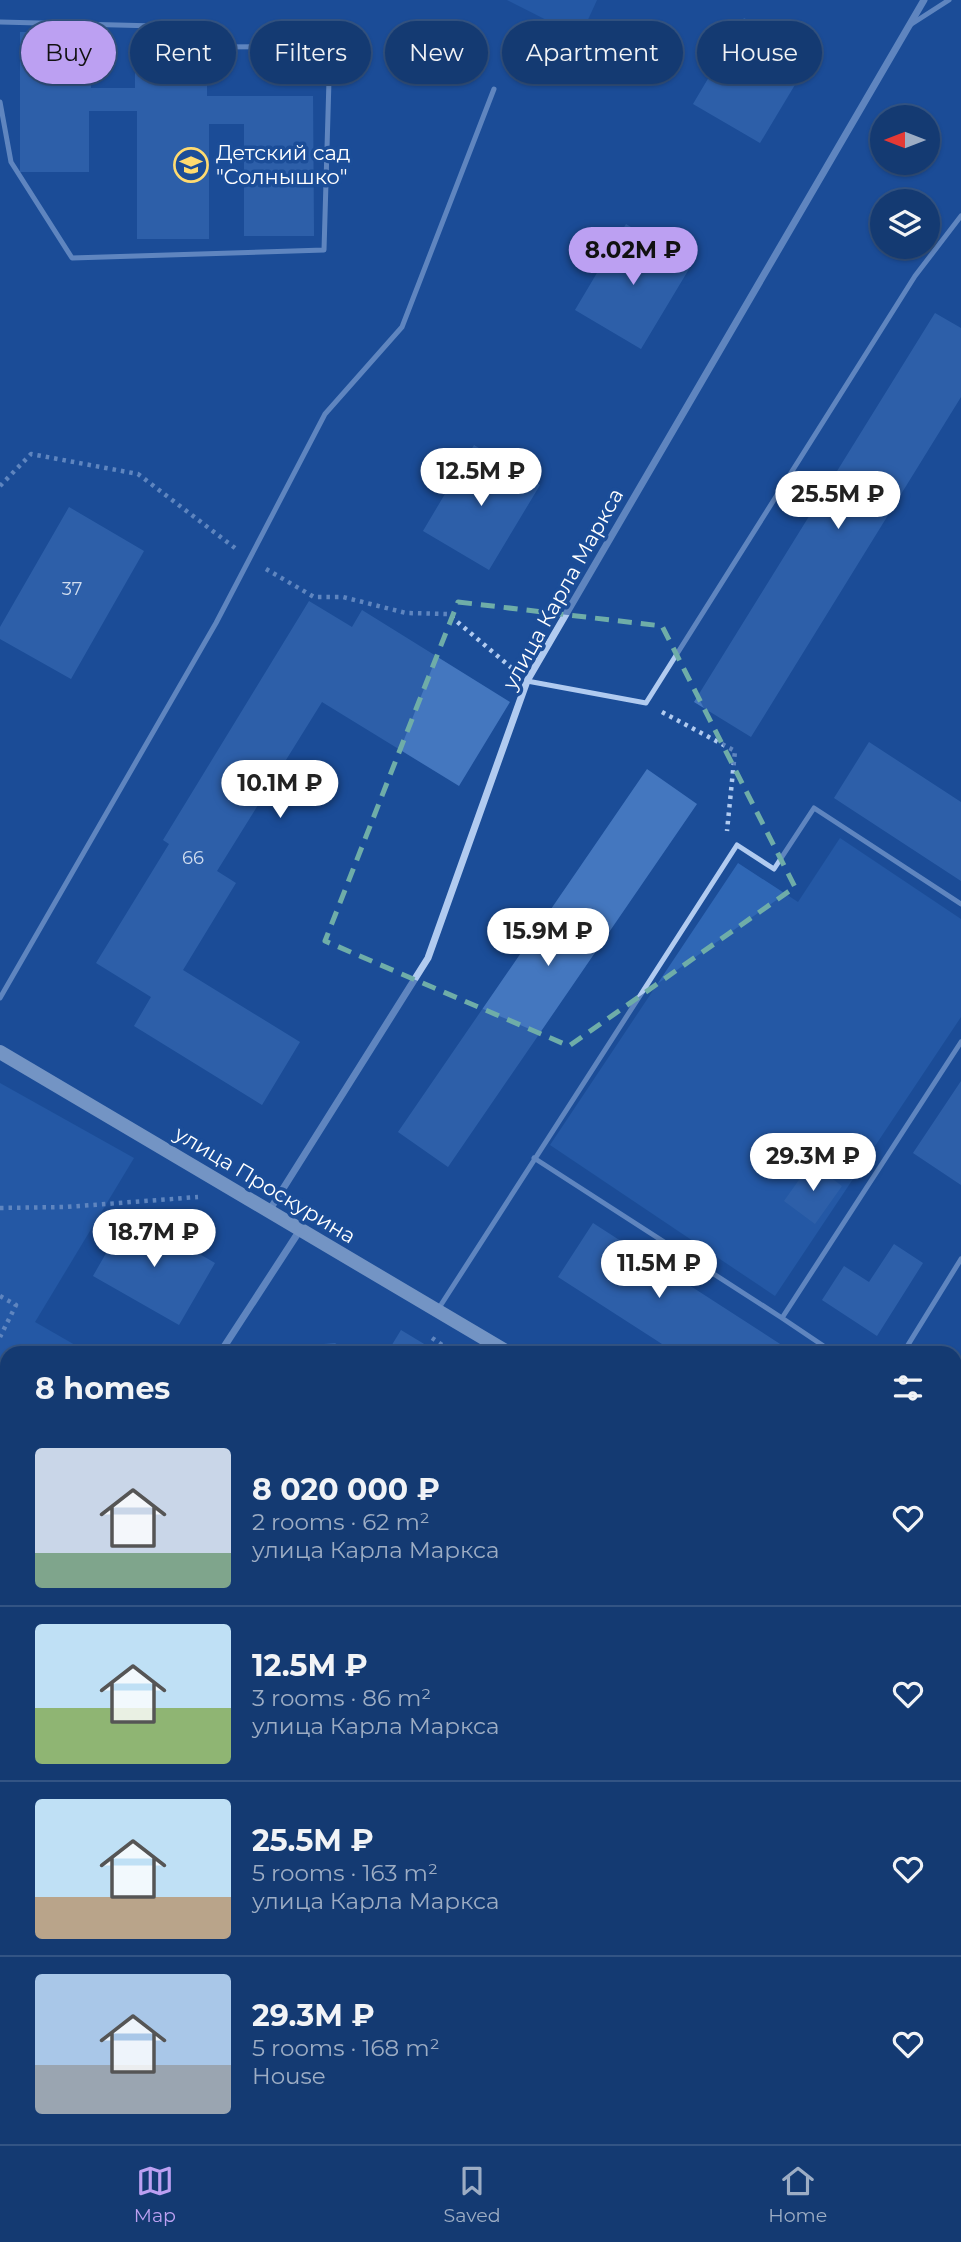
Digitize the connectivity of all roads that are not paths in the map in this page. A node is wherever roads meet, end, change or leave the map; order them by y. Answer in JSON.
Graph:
{"nodes":[{"id":1,"x":924,"y":0,"type":"edge"},
{"id":2,"x":948,"y":0,"type":"edge"},
{"id":3,"x":0,"y":22,"type":"edge"},
{"id":4,"x":909,"y":26,"type":"junction"},
{"id":5,"x":494,"y":89,"type":"dead end"},
{"id":6,"x":0,"y":102,"type":"edge"},
{"id":7,"x":961,"y":216,"type":"edge"},
{"id":8,"x":527,"y":681,"type":"junction"},
{"id":9,"x":961,"y":904,"type":"edge"},
{"id":10,"x":0,"y":998,"type":"edge"},
{"id":11,"x":961,"y":1042,"type":"edge"},
{"id":12,"x":0,"y":1052,"type":"edge"},
{"id":13,"x":534,"y":1158,"type":"junction"},
{"id":14,"x":269,"y":1211,"type":"junction"},
{"id":15,"x":300,"y":1230,"type":"junction"},
{"id":16,"x":961,"y":1259,"type":"edge"},
{"id":17,"x":438,"y":1311,"type":"junction"},
{"id":18,"x":782,"y":1318,"type":"junction"},
{"id":19,"x":225,"y":1346,"type":"edge"},
{"id":20,"x":497,"y":1346,"type":"edge"},
{"id":21,"x":824,"y":1346,"type":"edge"},
{"id":22,"x":907,"y":1346,"type":"edge"}],
"edges":[{"from":1,"to":4,"type":"street","name":"улица Карла Маркса"},
{"from":2,"to":4,"type":"lane"},
{"from":3,"to":6,"type":"lane"},
{"from":4,"to":8,"type":"street","name":"улица Карла Маркса"},
{"from":5,"to":10,"type":"lane"},
{"from":7,"to":8,"type":"lane"},
{"from":8,"to":14,"type":"street","name":"улица Карла Маркса"},
{"from":9,"to":13,"type":"lane"},
{"from":11,"to":18,"type":"lane"},
{"from":12,"to":14,"type":"street","name":"улица Проскурина"},
{"from":13,"to":17,"type":"lane"},
{"from":13,"to":18,"type":"lane"},
{"from":14,"to":15,"type":"street","name":"улица Проскурина"},
{"from":15,"to":17,"type":"street","name":"улица Проскурина"},
{"from":15,"to":19,"type":"street"},
{"from":16,"to":22,"type":"lane"},
{"from":17,"to":20,"type":"street","name":"улица Проскурина"},
{"from":18,"to":21,"type":"lane"}]}
